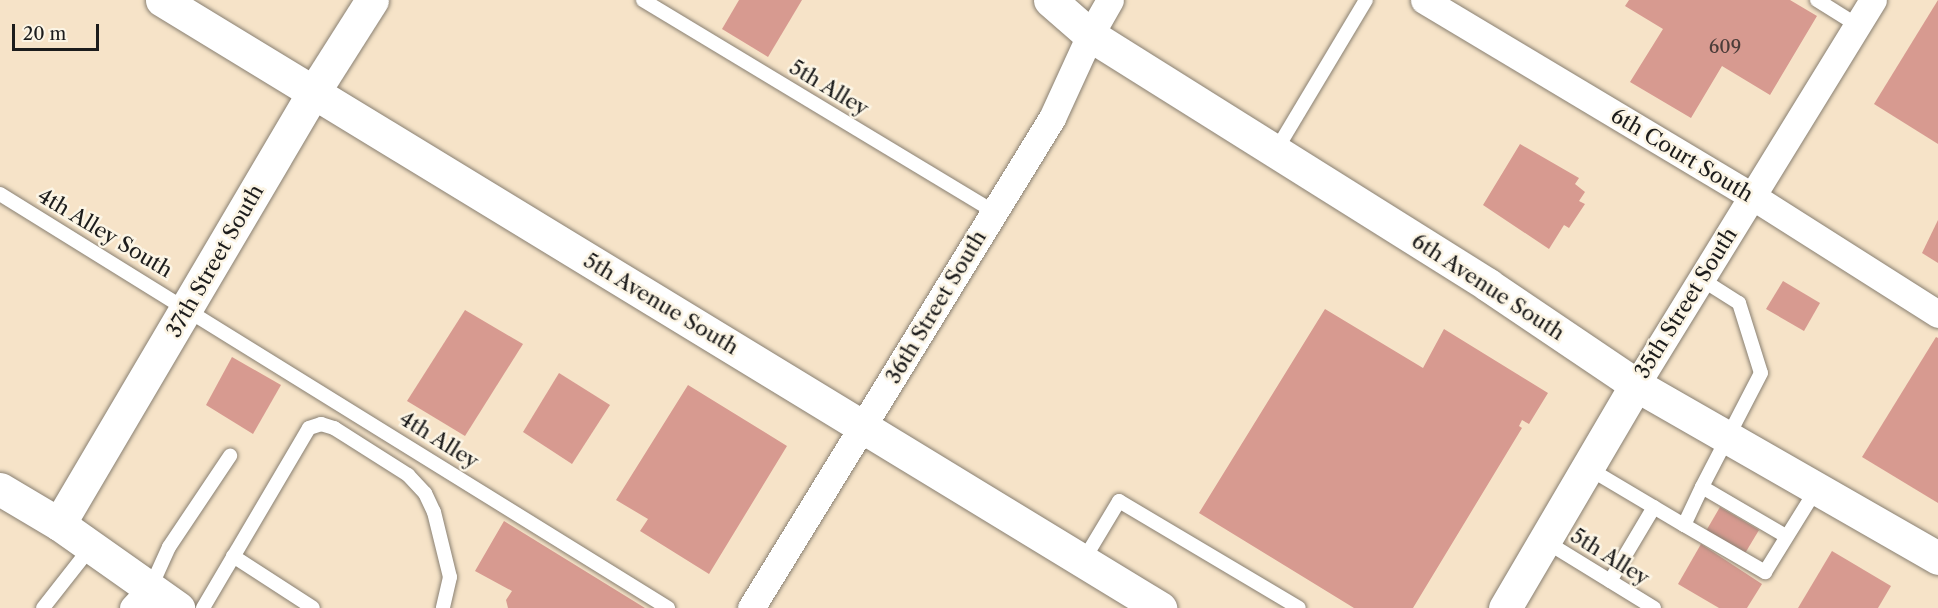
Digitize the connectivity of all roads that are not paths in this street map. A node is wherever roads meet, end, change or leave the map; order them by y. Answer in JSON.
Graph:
{"nodes":[{"id":1,"x":162,"y":0,"type":"edge"},
{"id":2,"x":372,"y":0,"type":"edge"},
{"id":3,"x":643,"y":0,"type":"edge"},
{"id":4,"x":1050,"y":0,"type":"edge"},
{"id":5,"x":1110,"y":0,"type":"edge"},
{"id":6,"x":1366,"y":0,"type":"edge"},
{"id":7,"x":1424,"y":0,"type":"edge"},
{"id":8,"x":1817,"y":0,"type":"edge"},
{"id":9,"x":1873,"y":0,"type":"edge"},
{"id":10,"x":1857,"y":25,"type":"junction"},
{"id":11,"x":1090,"y":35,"type":"junction"},
{"id":12,"x":313,"y":93,"type":"junction"},
{"id":13,"x":1275,"y":152,"type":"junction"},
{"id":14,"x":0,"y":194,"type":"edge"},
{"id":15,"x":1752,"y":196,"type":"junction"},
{"id":16,"x":993,"y":211,"type":"junction"},
{"id":17,"x":1701,"y":279,"type":"junction"},
{"id":18,"x":187,"y":308,"type":"junction"},
{"id":19,"x":1938,"y":314,"type":"edge"},
{"id":20,"x":1636,"y":385,"type":"junction"},
{"id":21,"x":865,"y":427,"type":"junction"},
{"id":22,"x":1728,"y":437,"type":"junction"},
{"id":23,"x":230,"y":456,"type":"dead end"},
{"id":24,"x":1588,"y":468,"type":"junction"},
{"id":25,"x":1702,"y":486,"type":"junction"},
{"id":26,"x":1817,"y":488,"type":"junction"},
{"id":27,"x":0,"y":489,"type":"edge"},
{"id":28,"x":1654,"y":507,"type":"junction"},
{"id":29,"x":59,"y":524,"type":"junction"},
{"id":30,"x":1684,"y":525,"type":"junction"},
{"id":31,"x":1786,"y":536,"type":"junction"},
{"id":32,"x":1545,"y":541,"type":"junction"},
{"id":33,"x":91,"y":547,"type":"junction"},
{"id":34,"x":233,"y":556,"type":"junction"},
{"id":35,"x":1938,"y":558,"type":"edge"},
{"id":36,"x":1083,"y":561,"type":"junction"},
{"id":37,"x":1610,"y":581,"type":"junction"},
{"id":38,"x":141,"y":599,"type":"edge"},
{"id":39,"x":43,"y":608,"type":"edge"},
{"id":40,"x":178,"y":608,"type":"edge"},
{"id":41,"x":203,"y":608,"type":"edge"},
{"id":42,"x":313,"y":608,"type":"edge"},
{"id":43,"x":443,"y":608,"type":"edge"},
{"id":44,"x":668,"y":608,"type":"edge"},
{"id":45,"x":751,"y":608,"type":"edge"},
{"id":46,"x":1160,"y":608,"type":"edge"},
{"id":47,"x":1299,"y":608,"type":"edge"},
{"id":48,"x":1505,"y":608,"type":"edge"},
{"id":49,"x":1653,"y":608,"type":"edge"}],
"edges":[{"from":1,"to":12,"type":"street","name":"5th Avenue South"},
{"from":2,"to":12,"type":"street","name":"37th Street South"},
{"from":3,"to":16,"type":"lane","name":"5th Alley"},
{"from":4,"to":11,"type":"street","name":"6th Avenue South"},
{"from":5,"to":11,"type":"street","name":"36th Street South"},
{"from":6,"to":13,"type":"lane"},
{"from":7,"to":15,"type":"street","name":"6th Court South"},
{"from":8,"to":10,"type":"lane"},
{"from":9,"to":10,"type":"street","name":"35th Street South"},
{"from":10,"to":15,"type":"street","name":"35th Street South"},
{"from":11,"to":13,"type":"street","name":"6th Avenue South"},
{"from":11,"to":16,"type":"street","name":"36th Street South"},
{"from":12,"to":18,"type":"street","name":"37th Street South"},
{"from":12,"to":21,"type":"street","name":"5th Avenue South"},
{"from":13,"to":20,"type":"street","name":"6th Avenue South"},
{"from":14,"to":18,"type":"lane","name":"4th Alley South"},
{"from":15,"to":17,"type":"street","name":"35th Street South"},
{"from":15,"to":19,"type":"street","name":"6th Court South"},
{"from":16,"to":21,"type":"street","name":"36th Street South"},
{"from":17,"to":20,"type":"street","name":"35th Street South"},
{"from":17,"to":22,"type":"lane"},
{"from":18,"to":29,"type":"street","name":"37th Street South"},
{"from":18,"to":44,"type":"lane","name":"4th Alley"},
{"from":20,"to":22,"type":"street","name":"6th Avenue South"},
{"from":20,"to":24,"type":"street","name":"35th Street South"},
{"from":21,"to":36,"type":"street","name":"5th Avenue South"},
{"from":21,"to":45,"type":"street","name":"36th Street South"},
{"from":22,"to":25,"type":"lane"},
{"from":22,"to":26,"type":"street","name":"6th Avenue South"},
{"from":23,"to":38,"type":"lane"},
{"from":24,"to":28,"type":"lane"},
{"from":24,"to":32,"type":"street","name":"35th Street South"},
{"from":25,"to":30,"type":"lane"},
{"from":25,"to":31,"type":"lane"},
{"from":26,"to":31,"type":"lane"},
{"from":26,"to":35,"type":"street","name":"6th Avenue South"},
{"from":27,"to":29,"type":"street"},
{"from":28,"to":30,"type":"lane"},
{"from":28,"to":37,"type":"lane"},
{"from":29,"to":33,"type":"street"},
{"from":30,"to":31,"type":"lane"},
{"from":32,"to":37,"type":"lane","name":"5th Alley"},
{"from":32,"to":48,"type":"street","name":"35th Street South"},
{"from":33,"to":38,"type":"street"},
{"from":33,"to":39,"type":"lane"},
{"from":34,"to":41,"type":"lane"},
{"from":34,"to":42,"type":"lane"},
{"from":34,"to":43,"type":"lane"},
{"from":36,"to":46,"type":"street","name":"5th Avenue South"},
{"from":36,"to":47,"type":"lane"},
{"from":37,"to":49,"type":"lane","name":"5th Alley"},
{"from":38,"to":40,"type":"street"}]}
